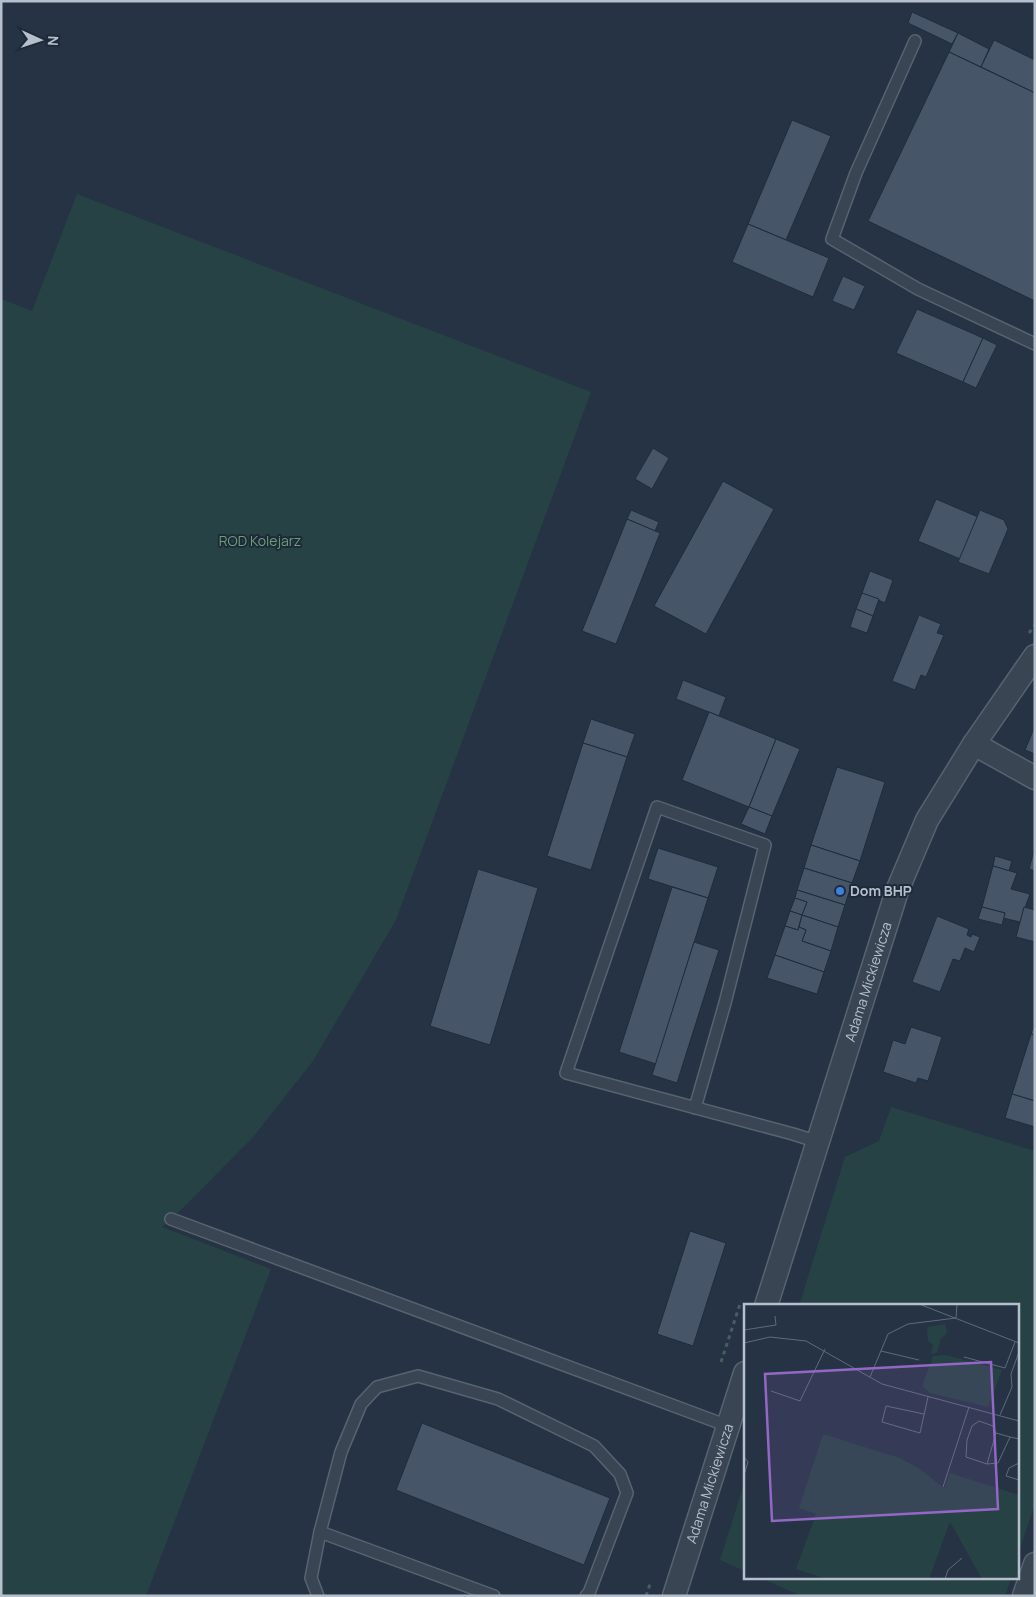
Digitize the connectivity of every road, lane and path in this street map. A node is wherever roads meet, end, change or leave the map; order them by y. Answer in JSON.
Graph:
{"nodes":[{"id":1,"x":915,"y":41,"type":"dead end"},
{"id":2,"x":1035,"y":344,"type":"edge"},
{"id":3,"x":1035,"y":656,"type":"edge"},
{"id":4,"x":974,"y":744,"type":"junction"},
{"id":5,"x":1035,"y":778,"type":"edge"},
{"id":6,"x":695,"y":1108,"type":"junction"},
{"id":7,"x":818,"y":1142,"type":"junction"},
{"id":8,"x":171,"y":1219,"type":"dead end"},
{"id":9,"x":767,"y":1304,"type":"edge"},
{"id":10,"x":744,"y":1376,"type":"edge"},
{"id":11,"x":728,"y":1426,"type":"junction"},
{"id":12,"x":320,"y":1532,"type":"junction"},
{"id":13,"x":1035,"y":1564,"type":"edge"},
{"id":14,"x":318,"y":1596,"type":"edge"},
{"id":15,"x":494,"y":1596,"type":"edge"},
{"id":16,"x":586,"y":1596,"type":"edge"},
{"id":17,"x":674,"y":1596,"type":"edge"},
{"id":18,"x":1024,"y":1596,"type":"edge"}],
"edges":[{"from":1,"to":2,"type":"lane"},
{"from":3,"to":4,"type":"street","name":"Adama Mickiewicza"},
{"from":4,"to":5,"type":"street"},
{"from":4,"to":7,"type":"street","name":"Adama Mickiewicza"},
{"from":6,"to":6,"type":"lane"},
{"from":6,"to":7,"type":"lane"},
{"from":7,"to":9,"type":"street","name":"Adama Mickiewicza"},
{"from":8,"to":11,"type":"lane"},
{"from":10,"to":11,"type":"street","name":"Adama Mickiewicza"},
{"from":11,"to":17,"type":"street","name":"Adama Mickiewicza"},
{"from":12,"to":14,"type":"lane"},
{"from":12,"to":15,"type":"lane"},
{"from":12,"to":16,"type":"lane"},
{"from":13,"to":18,"type":"street"}]}
